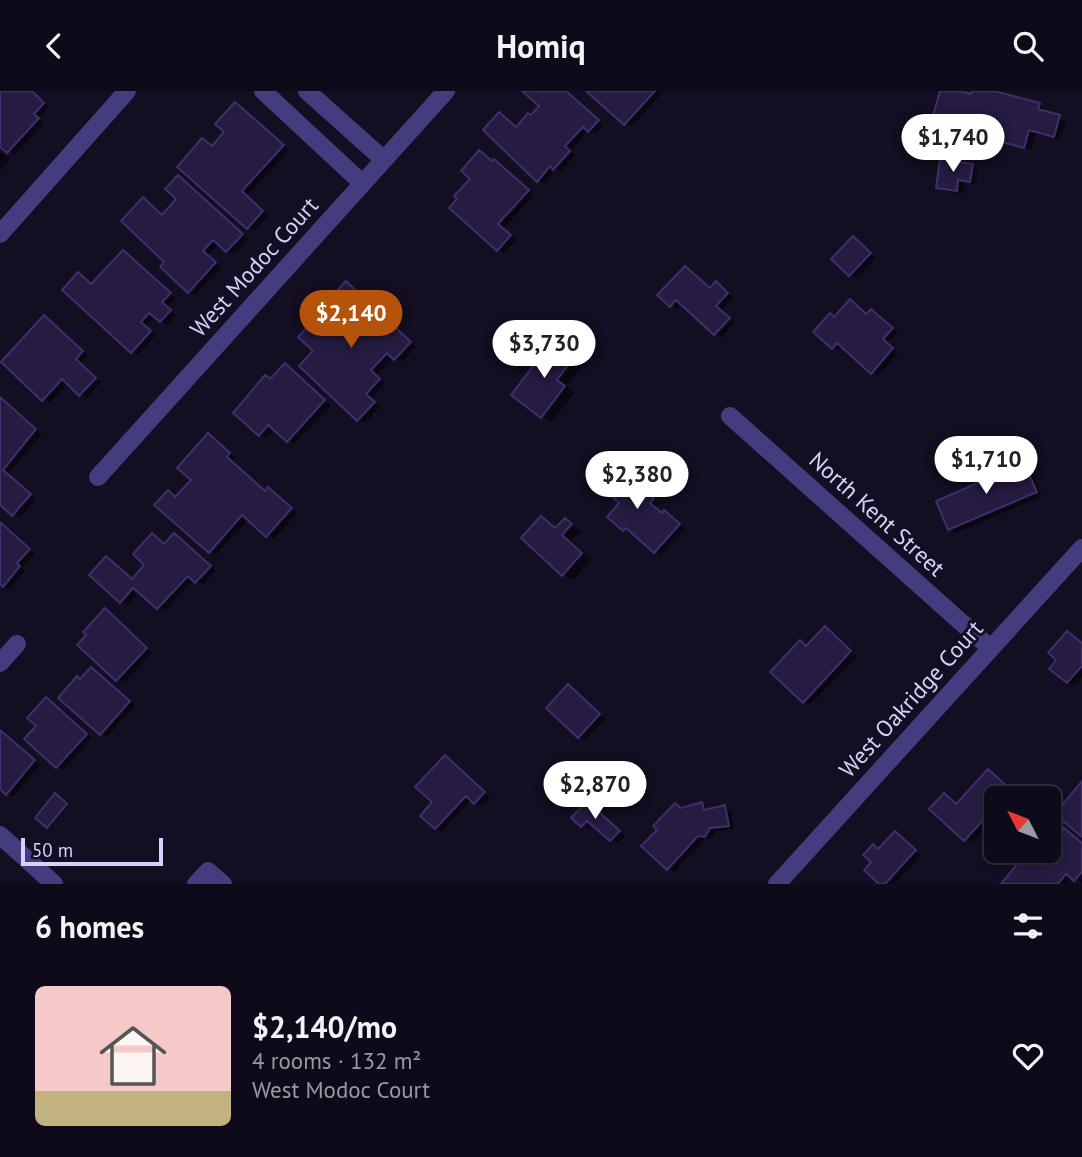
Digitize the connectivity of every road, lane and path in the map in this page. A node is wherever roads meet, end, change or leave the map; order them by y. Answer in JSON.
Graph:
{"nodes":[{"id":1,"x":127,"y":91,"type":"edge"},
{"id":2,"x":263,"y":91,"type":"edge"},
{"id":3,"x":307,"y":91,"type":"edge"},
{"id":4,"x":446,"y":91,"type":"edge"},
{"id":5,"x":384,"y":160,"type":"junction"},
{"id":6,"x":362,"y":183,"type":"junction"},
{"id":7,"x":0,"y":234,"type":"edge"},
{"id":8,"x":730,"y":416,"type":"dead end"},
{"id":9,"x":98,"y":477,"type":"dead end"},
{"id":10,"x":1082,"y":548,"type":"edge"},
{"id":11,"x":17,"y":644,"type":"dead end"},
{"id":12,"x":990,"y":648,"type":"junction"},
{"id":13,"x":0,"y":663,"type":"edge"},
{"id":14,"x":0,"y":835,"type":"edge"},
{"id":15,"x":54,"y":884,"type":"edge"},
{"id":16,"x":196,"y":884,"type":"edge"},
{"id":17,"x":223,"y":884,"type":"edge"},
{"id":18,"x":777,"y":884,"type":"edge"}],
"edges":[{"from":1,"to":7,"type":"street"},
{"from":2,"to":6,"type":"street"},
{"from":3,"to":5,"type":"street"},
{"from":4,"to":5,"type":"street","name":"West Modoc Court"},
{"from":5,"to":6,"type":"street","name":"West Modoc Court"},
{"from":6,"to":9,"type":"street","name":"West Modoc Court"},
{"from":8,"to":12,"type":"street","name":"North Kent Street"},
{"from":10,"to":12,"type":"street","name":"West Oakridge Court"},
{"from":11,"to":13,"type":"street"},
{"from":12,"to":18,"type":"street","name":"West Oakridge Court"},
{"from":14,"to":15,"type":"street"},
{"from":16,"to":17,"type":"street"}]}
